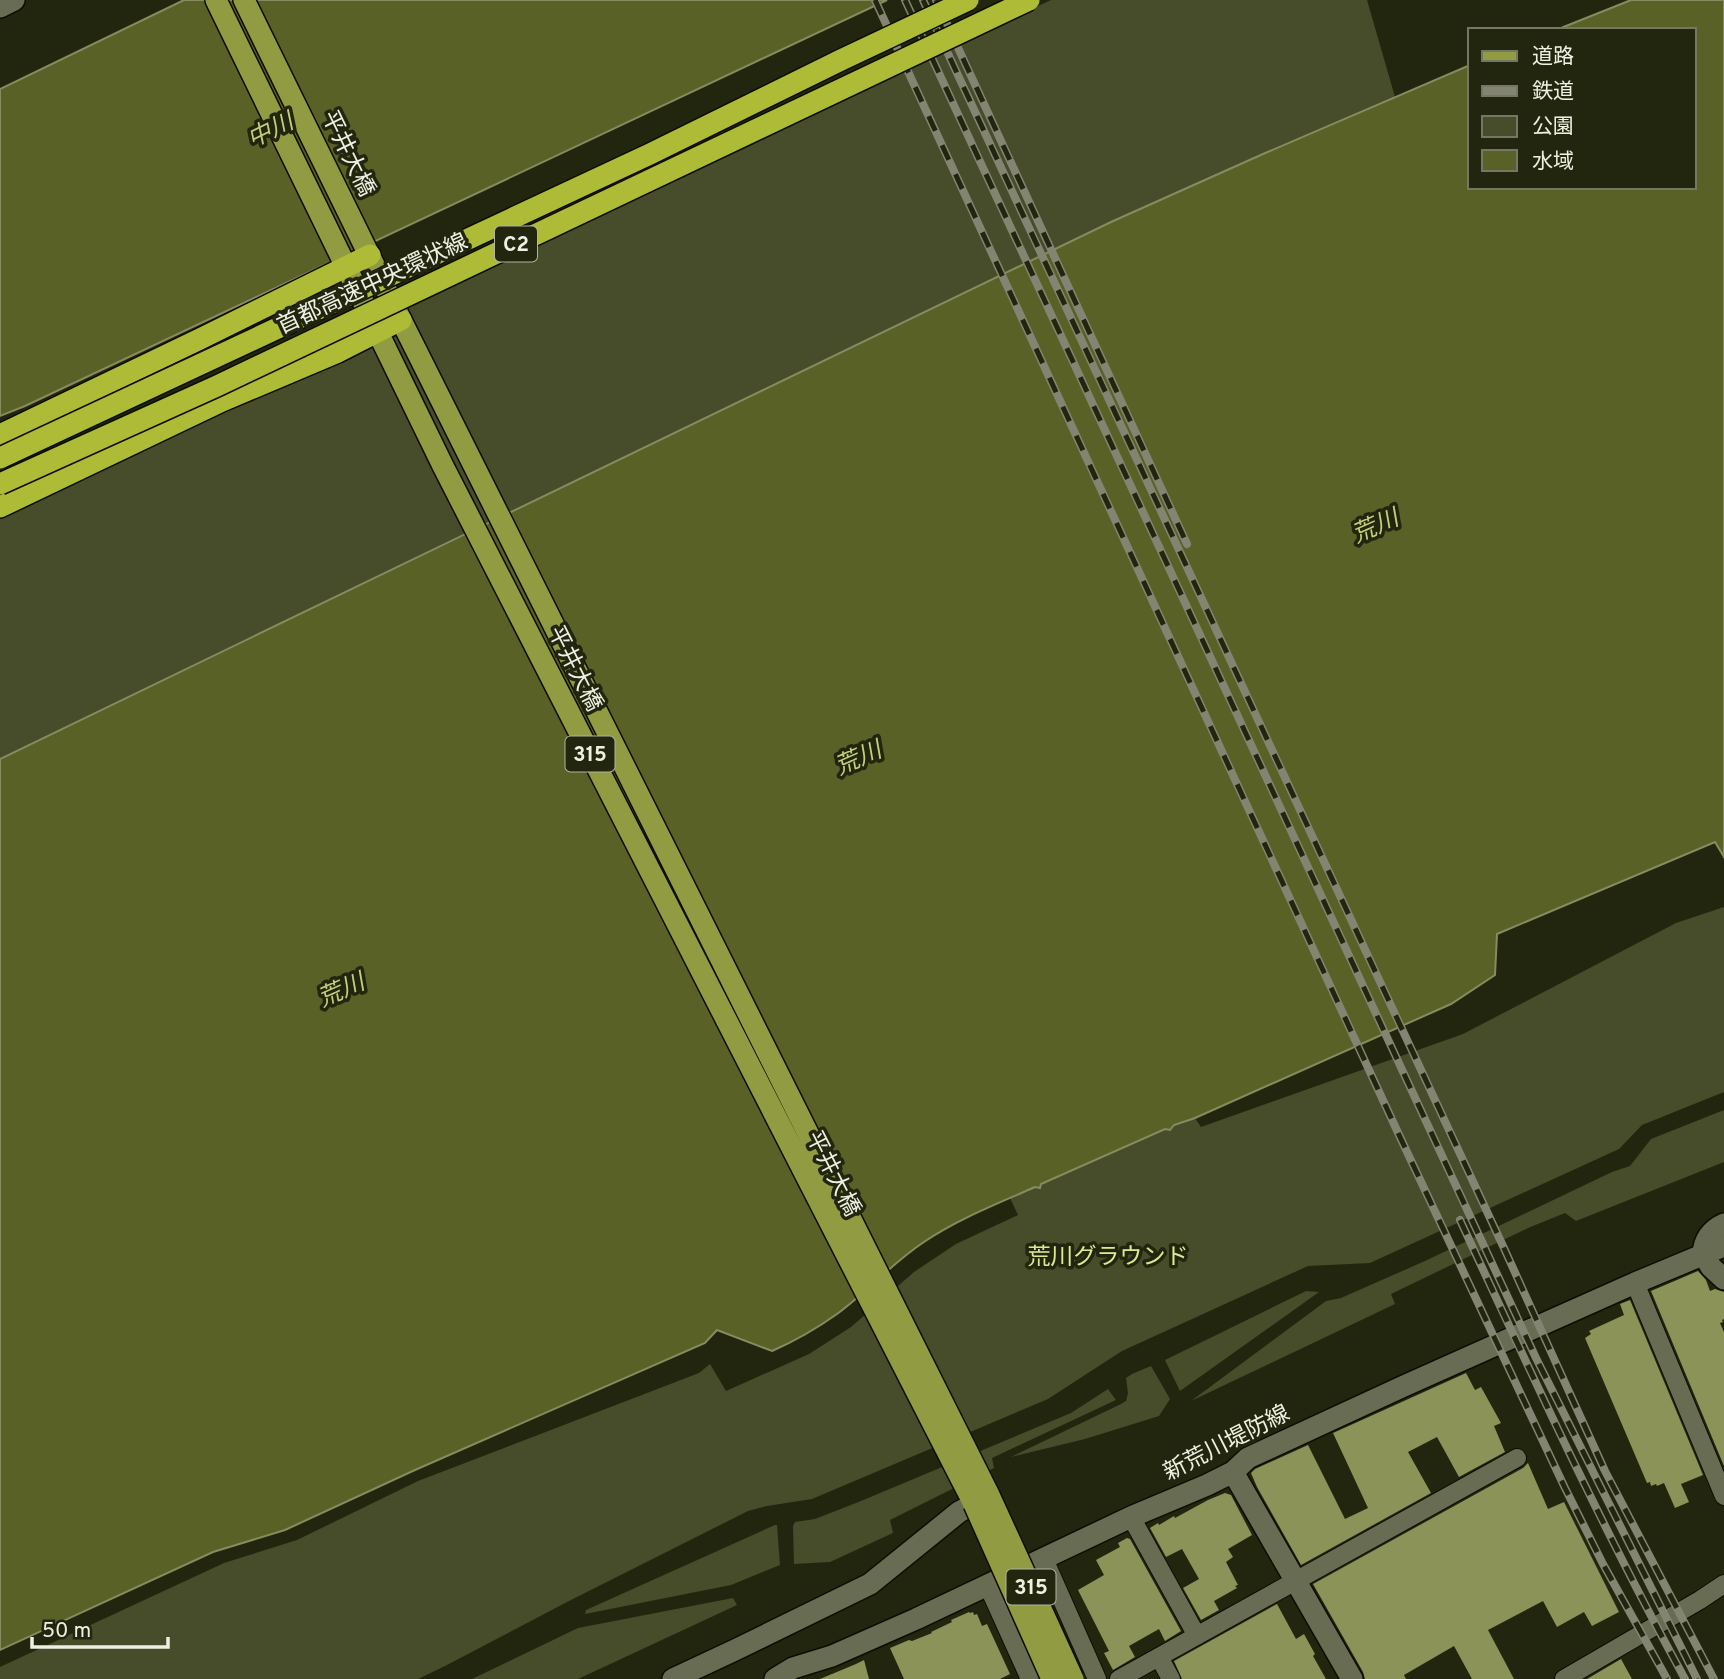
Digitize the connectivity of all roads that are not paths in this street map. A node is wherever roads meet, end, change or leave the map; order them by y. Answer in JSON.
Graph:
{"nodes":[{"id":1,"x":14,"y":0,"type":"edge"},
{"id":2,"x":216,"y":0,"type":"edge"},
{"id":3,"x":244,"y":0,"type":"edge"},
{"id":4,"x":968,"y":0,"type":"edge"},
{"id":5,"x":1029,"y":0,"type":"edge"},
{"id":6,"x":0,"y":7,"type":"edge"},
{"id":7,"x":370,"y":255,"type":"junction"},
{"id":8,"x":347,"y":267,"type":"junction"},
{"id":9,"x":401,"y":320,"type":"junction"},
{"id":10,"x":377,"y":332,"type":"junction"},
{"id":11,"x":0,"y":435,"type":"edge"},
{"id":12,"x":0,"y":458,"type":"edge"},
{"id":13,"x":0,"y":484,"type":"edge"},
{"id":14,"x":0,"y":507,"type":"edge"},
{"id":15,"x":1724,"y":1224,"type":"edge"},
{"id":16,"x":1724,"y":1246,"type":"edge"},
{"id":17,"x":1703,"y":1254,"type":"junction"},
{"id":18,"x":1724,"y":1279,"type":"edge"},
{"id":19,"x":1635,"y":1283,"type":"junction"},
{"id":20,"x":1517,"y":1458,"type":"dead end"},
{"id":21,"x":1233,"y":1472,"type":"junction"},
{"id":22,"x":1724,"y":1496,"type":"edge"},
{"id":23,"x":981,"y":1500,"type":"junction"},
{"id":24,"x":1131,"y":1517,"type":"junction"},
{"id":25,"x":1044,"y":1559,"type":"junction"},
{"id":26,"x":1295,"y":1582,"type":"junction"},
{"id":27,"x":1724,"y":1584,"type":"edge"},
{"id":28,"x":988,"y":1586,"type":"junction"},
{"id":29,"x":1197,"y":1636,"type":"junction"},
{"id":30,"x":1159,"y":1657,"type":"junction"},
{"id":31,"x":786,"y":1675,"type":"edge"},
{"id":32,"x":673,"y":1679,"type":"edge"},
{"id":33,"x":1030,"y":1679,"type":"edge"},
{"id":34,"x":1052,"y":1679,"type":"edge"},
{"id":35,"x":1073,"y":1679,"type":"edge"},
{"id":36,"x":1097,"y":1679,"type":"edge"},
{"id":37,"x":1119,"y":1679,"type":"edge"},
{"id":38,"x":1171,"y":1679,"type":"edge"},
{"id":39,"x":1352,"y":1679,"type":"edge"},
{"id":40,"x":1564,"y":1679,"type":"edge"}],
"edges":[{"from":1,"to":6,"type":"main road"},
{"from":2,"to":8,"type":"main road","name":"平井大橋","number":"315"},
{"from":3,"to":7,"type":"main road","name":"平井大橋","number":"315"},
{"from":4,"to":12,"type":"highway","name":"首都高速中央環状線","number":"C2","bridge":true},
{"from":5,"to":13,"type":"highway","name":"首都高速中央環状線","number":"C2","bridge":true},
{"from":7,"to":8,"type":"highway"},
{"from":7,"to":9,"type":"main road","name":"平井大橋","number":"315","bridge":true},
{"from":8,"to":10,"type":"main road","name":"平井大橋","number":"315","bridge":true},
{"from":8,"to":11,"type":"highway"},
{"from":9,"to":10,"type":"highway"},
{"from":9,"to":23,"type":"main road","name":"平井大橋","number":"315"},
{"from":10,"to":14,"type":"highway"},
{"from":10,"to":23,"type":"main road","name":"平井大橋","number":"315"},
{"from":15,"to":17,"type":"main road"},
{"from":16,"to":17,"type":"main road","name":"新荒川堤防線"},
{"from":17,"to":18,"type":"main road"},
{"from":17,"to":19,"type":"main road","name":"新荒川堤防線"},
{"from":19,"to":21,"type":"main road","name":"新荒川堤防線"},
{"from":19,"to":22,"type":"street"},
{"from":20,"to":26,"type":"street"},
{"from":21,"to":24,"type":"main road","name":"新荒川堤防線"},
{"from":21,"to":26,"type":"main road"},
{"from":23,"to":32,"type":"main road"},
{"from":23,"to":34,"type":"main road","number":"315","bridge":true},
{"from":23,"to":35,"type":"main road","number":"315","bridge":true},
{"from":24,"to":25,"type":"main road","name":"新荒川堤防線"},
{"from":24,"to":29,"type":"street"},
{"from":25,"to":28,"type":"main road","name":"新荒川堤防線"},
{"from":25,"to":36,"type":"street"},
{"from":26,"to":29,"type":"street"},
{"from":26,"to":39,"type":"main road"},
{"from":27,"to":40,"type":"street"},
{"from":28,"to":31,"type":"main road","name":"新荒川堤防線"},
{"from":28,"to":33,"type":"street"},
{"from":29,"to":30,"type":"street"},
{"from":30,"to":37,"type":"street"},
{"from":30,"to":38,"type":"street"}]}
